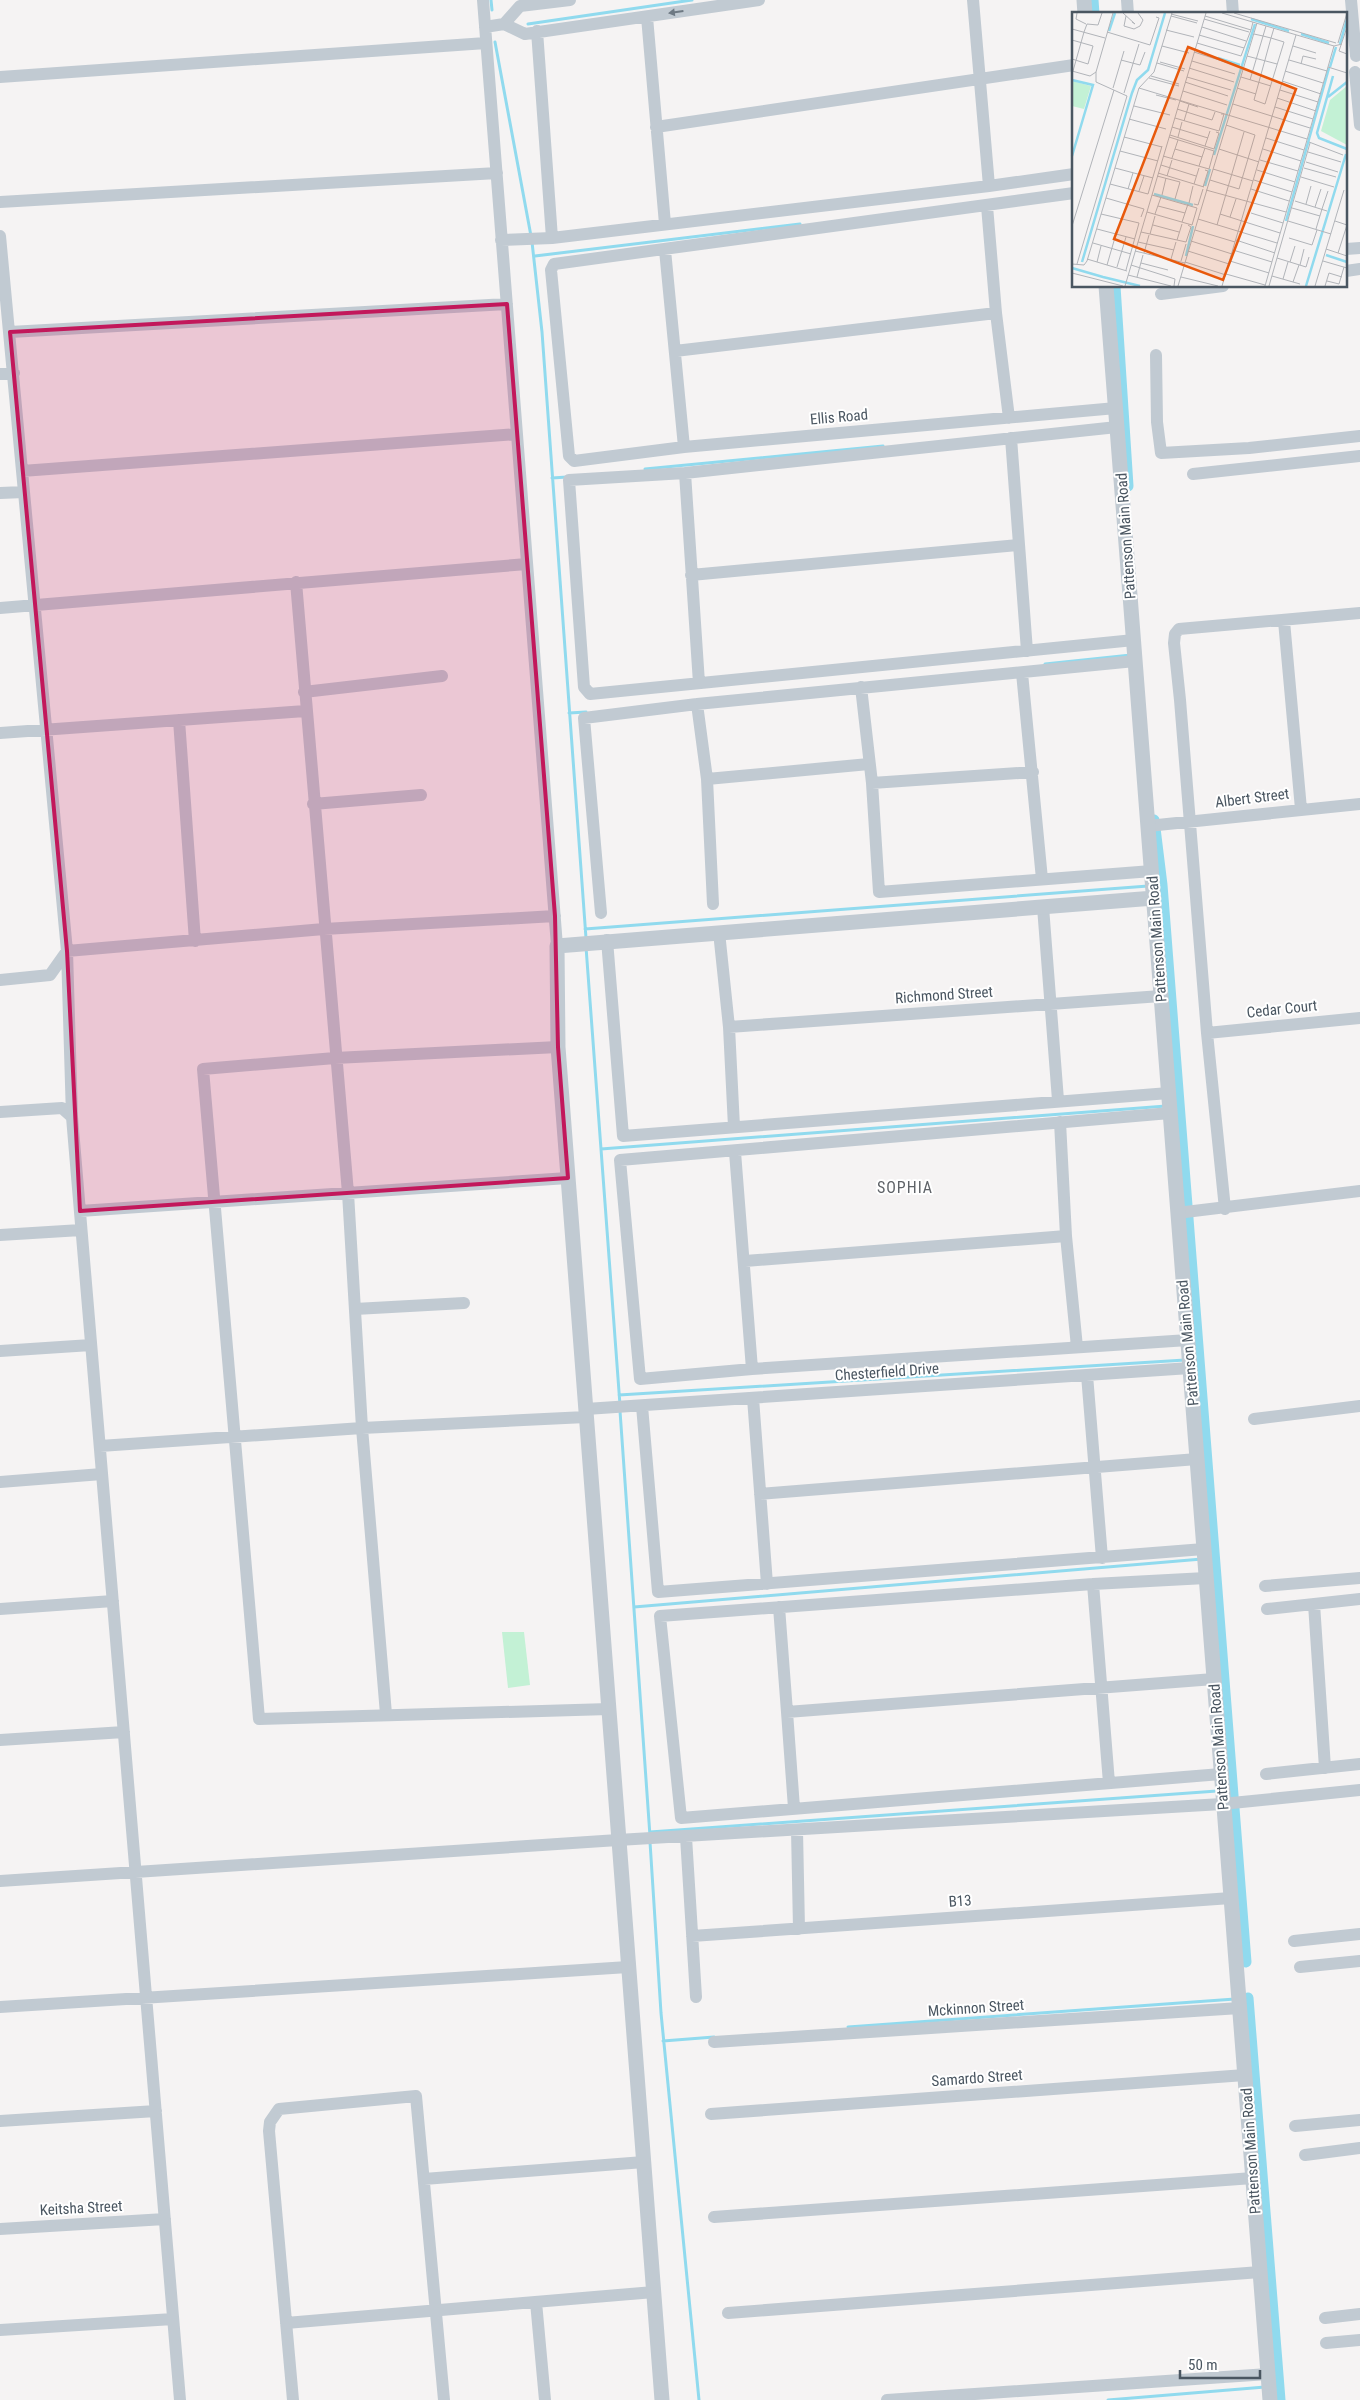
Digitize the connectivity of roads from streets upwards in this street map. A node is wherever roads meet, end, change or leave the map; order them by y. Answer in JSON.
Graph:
{"nodes":[{"id":1,"x":483,"y":0,"type":"edge"},
{"id":2,"x":570,"y":0,"type":"edge"},
{"id":3,"x":759,"y":0,"type":"edge"},
{"id":4,"x":973,"y":0,"type":"edge"},
{"id":5,"x":1351,"y":0,"type":"edge"},
{"id":6,"x":532,"y":2,"type":"edge"},
{"id":7,"x":647,"y":17,"type":"junction"},
{"id":8,"x":504,"y":24,"type":"junction"},
{"id":9,"x":485,"y":26,"type":"junction"},
{"id":10,"x":537,"y":32,"type":"junction"},
{"id":11,"x":486,"y":43,"type":"junction"},
{"id":12,"x":1354,"y":56,"type":"edge"},
{"id":13,"x":1072,"y":65,"type":"edge"},
{"id":14,"x":1356,"y":72,"type":"dead end"},
{"id":15,"x":0,"y":77,"type":"edge"},
{"id":16,"x":980,"y":79,"type":"junction"},
{"id":17,"x":1360,"y":125,"type":"edge"},
{"id":18,"x":656,"y":127,"type":"junction"},
{"id":19,"x":496,"y":173,"type":"junction"},
{"id":20,"x":1072,"y":174,"type":"edge"},
{"id":21,"x":989,"y":186,"type":"junction"},
{"id":22,"x":1072,"y":194,"type":"edge"},
{"id":23,"x":0,"y":202,"type":"edge"},
{"id":24,"x":987,"y":206,"type":"junction"},
{"id":25,"x":665,"y":224,"type":"junction"},
{"id":26,"x":547,"y":238,"type":"junction"},
{"id":27,"x":504,"y":240,"type":"junction"},
{"id":28,"x":0,"y":242,"type":"edge"},
{"id":29,"x":665,"y":250,"type":"junction"},
{"id":30,"x":1106,"y":288,"type":"edge"},
{"id":31,"x":1208,"y":288,"type":"edge"},
{"id":32,"x":1161,"y":294,"type":"dead end"},
{"id":33,"x":507,"y":304,"type":"junction"},
{"id":34,"x":996,"y":313,"type":"junction"},
{"id":35,"x":10,"y":332,"type":"junction"},
{"id":36,"x":676,"y":350,"type":"junction"},
{"id":37,"x":1156,"y":355,"type":"dead end"},
{"id":38,"x":0,"y":374,"type":"edge"},
{"id":39,"x":14,"y":374,"type":"junction"},
{"id":40,"x":1116,"y":408,"type":"junction"},
{"id":41,"x":1009,"y":418,"type":"junction"},
{"id":42,"x":1117,"y":427,"type":"junction"},
{"id":43,"x":517,"y":434,"type":"junction"},
{"id":44,"x":1360,"y":436,"type":"edge"},
{"id":45,"x":1011,"y":438,"type":"junction"},
{"id":46,"x":1290,"y":443,"type":"junction"},
{"id":47,"x":684,"y":447,"type":"junction"},
{"id":48,"x":1360,"y":456,"type":"edge"},
{"id":49,"x":1292,"y":464,"type":"junction"},
{"id":50,"x":22,"y":471,"type":"junction"},
{"id":51,"x":685,"y":473,"type":"junction"},
{"id":52,"x":1193,"y":474,"type":"dead end"},
{"id":53,"x":24,"y":492,"type":"junction"},
{"id":54,"x":0,"y":493,"type":"edge"},
{"id":55,"x":1019,"y":545,"type":"junction"},
{"id":56,"x":528,"y":564,"type":"junction"},
{"id":57,"x":691,"y":575,"type":"junction"},
{"id":58,"x":296,"y":582,"type":"junction"},
{"id":59,"x":34,"y":604,"type":"junction"},
{"id":60,"x":0,"y":608,"type":"edge"},
{"id":61,"x":1360,"y":613,"type":"edge"},
{"id":62,"x":1284,"y":621,"type":"junction"},
{"id":63,"x":1028,"y":650,"type":"junction"},
{"id":64,"x":1134,"y":652,"type":"junction"},
{"id":65,"x":1022,"y":673,"type":"junction"},
{"id":66,"x":442,"y":676,"type":"dead end"},
{"id":67,"x":699,"y":683,"type":"junction"},
{"id":68,"x":861,"y":688,"type":"junction"},
{"id":69,"x":304,"y":692,"type":"junction"},
{"id":70,"x":697,"y":704,"type":"junction"},
{"id":71,"x":305,"y":711,"type":"junction"},
{"id":72,"x":179,"y":720,"type":"junction"},
{"id":73,"x":45,"y":729,"type":"junction"},
{"id":74,"x":0,"y":733,"type":"edge"},
{"id":75,"x":869,"y":764,"type":"junction"},
{"id":76,"x":1033,"y":772,"type":"junction"},
{"id":77,"x":707,"y":780,"type":"junction"},
{"id":78,"x":872,"y":783,"type":"junction"},
{"id":79,"x":421,"y":795,"type":"dead end"},
{"id":80,"x":314,"y":804,"type":"junction"},
{"id":81,"x":1360,"y":804,"type":"edge"},
{"id":82,"x":1301,"y":809,"type":"junction"},
{"id":83,"x":1190,"y":822,"type":"junction"},
{"id":84,"x":1155,"y":826,"type":"junction"},
{"id":85,"x":1152,"y":871,"type":"junction"},
{"id":86,"x":1042,"y":879,"type":"junction"},
{"id":87,"x":1154,"y":898,"type":"junction"},
{"id":88,"x":713,"y":904,"type":"dead end"},
{"id":89,"x":1043,"y":907,"type":"junction"},
{"id":90,"x":601,"y":913,"type":"dead end"},
{"id":91,"x":555,"y":916,"type":"junction"},
{"id":92,"x":324,"y":929,"type":"junction"},
{"id":93,"x":719,"y":932,"type":"junction"},
{"id":94,"x":605,"y":940,"type":"junction"},
{"id":95,"x":195,"y":941,"type":"junction"},
{"id":96,"x":557,"y":946,"type":"junction"},
{"id":97,"x":67,"y":951,"type":"junction"},
{"id":98,"x":0,"y":980,"type":"edge"},
{"id":99,"x":1161,"y":996,"type":"junction"},
{"id":100,"x":1050,"y":1004,"type":"junction"},
{"id":101,"x":1360,"y":1018,"type":"edge"},
{"id":102,"x":729,"y":1026,"type":"junction"},
{"id":103,"x":1207,"y":1033,"type":"junction"},
{"id":104,"x":558,"y":1047,"type":"junction"},
{"id":105,"x":335,"y":1058,"type":"junction"},
{"id":106,"x":1169,"y":1093,"type":"junction"},
{"id":107,"x":1058,"y":1100,"type":"junction"},
{"id":108,"x":0,"y":1112,"type":"edge"},
{"id":109,"x":1170,"y":1113,"type":"junction"},
{"id":110,"x":72,"y":1117,"type":"junction"},
{"id":111,"x":1060,"y":1122,"type":"junction"},
{"id":112,"x":734,"y":1127,"type":"junction"},
{"id":113,"x":734,"y":1152,"type":"junction"},
{"id":114,"x":568,"y":1178,"type":"junction"},
{"id":115,"x":1360,"y":1191,"type":"edge"},
{"id":116,"x":348,"y":1193,"type":"junction"},
{"id":117,"x":214,"y":1202,"type":"junction"},
{"id":118,"x":1225,"y":1209,"type":"junction"},
{"id":119,"x":80,"y":1211,"type":"junction"},
{"id":120,"x":1181,"y":1212,"type":"junction"},
{"id":121,"x":81,"y":1230,"type":"junction"},
{"id":122,"x":0,"y":1235,"type":"edge"},
{"id":123,"x":1066,"y":1236,"type":"junction"},
{"id":124,"x":745,"y":1261,"type":"junction"},
{"id":125,"x":464,"y":1304,"type":"dead end"},
{"id":126,"x":355,"y":1309,"type":"junction"},
{"id":127,"x":1188,"y":1340,"type":"junction"},
{"id":128,"x":91,"y":1345,"type":"junction"},
{"id":129,"x":1077,"y":1347,"type":"junction"},
{"id":130,"x":0,"y":1351,"type":"edge"},
{"id":131,"x":1190,"y":1368,"type":"junction"},
{"id":132,"x":752,"y":1369,"type":"junction"},
{"id":133,"x":1088,"y":1375,"type":"junction"},
{"id":134,"x":753,"y":1398,"type":"junction"},
{"id":135,"x":642,"y":1406,"type":"junction"},
{"id":136,"x":1360,"y":1406,"type":"edge"},
{"id":137,"x":586,"y":1413,"type":"junction"},
{"id":138,"x":1254,"y":1419,"type":"dead end"},
{"id":139,"x":362,"y":1428,"type":"junction"},
{"id":140,"x":234,"y":1437,"type":"junction"},
{"id":141,"x":100,"y":1446,"type":"junction"},
{"id":142,"x":1197,"y":1459,"type":"junction"},
{"id":143,"x":1094,"y":1467,"type":"junction"},
{"id":144,"x":102,"y":1474,"type":"junction"},
{"id":145,"x":0,"y":1482,"type":"edge"},
{"id":146,"x":760,"y":1494,"type":"junction"},
{"id":147,"x":1204,"y":1552,"type":"junction"},
{"id":148,"x":1102,"y":1558,"type":"junction"},
{"id":149,"x":1206,"y":1576,"type":"junction"},
{"id":150,"x":1360,"y":1578,"type":"edge"},
{"id":151,"x":767,"y":1584,"type":"junction"},
{"id":152,"x":1093,"y":1584,"type":"junction"},
{"id":153,"x":1265,"y":1586,"type":"dead end"},
{"id":154,"x":1360,"y":1599,"type":"edge"},
{"id":155,"x":113,"y":1601,"type":"junction"},
{"id":156,"x":1314,"y":1604,"type":"junction"},
{"id":157,"x":779,"y":1607,"type":"junction"},
{"id":158,"x":0,"y":1609,"type":"edge"},
{"id":159,"x":1267,"y":1609,"type":"dead end"},
{"id":160,"x":1214,"y":1679,"type":"junction"},
{"id":161,"x":1101,"y":1688,"type":"junction"},
{"id":162,"x":609,"y":1709,"type":"junction"},
{"id":163,"x":787,"y":1712,"type":"junction"},
{"id":164,"x":386,"y":1714,"type":"junction"},
{"id":165,"x":124,"y":1732,"type":"junction"},
{"id":166,"x":0,"y":1740,"type":"edge"},
{"id":167,"x":1360,"y":1764,"type":"edge"},
{"id":168,"x":1325,"y":1768,"type":"junction"},
{"id":169,"x":1266,"y":1774,"type":"dead end"},
{"id":170,"x":1222,"y":1778,"type":"junction"},
{"id":171,"x":1108,"y":1784,"type":"junction"},
{"id":172,"x":1360,"y":1790,"type":"edge"},
{"id":173,"x":1227,"y":1803,"type":"junction"},
{"id":174,"x":794,"y":1808,"type":"junction"},
{"id":175,"x":797,"y":1830,"type":"junction"},
{"id":176,"x":686,"y":1837,"type":"junction"},
{"id":177,"x":618,"y":1840,"type":"junction"},
{"id":178,"x":136,"y":1872,"type":"junction"},
{"id":179,"x":0,"y":1881,"type":"edge"},
{"id":180,"x":1231,"y":1898,"type":"junction"},
{"id":181,"x":799,"y":1929,"type":"junction"},
{"id":182,"x":1360,"y":1934,"type":"edge"},
{"id":183,"x":692,"y":1936,"type":"junction"},
{"id":184,"x":1294,"y":1941,"type":"dead end"},
{"id":185,"x":1360,"y":1961,"type":"edge"},
{"id":186,"x":628,"y":1967,"type":"junction"},
{"id":187,"x":1300,"y":1967,"type":"dead end"},
{"id":188,"x":696,"y":1997,"type":"dead end"},
{"id":189,"x":146,"y":1998,"type":"junction"},
{"id":190,"x":0,"y":2007,"type":"edge"},
{"id":191,"x":1240,"y":2008,"type":"junction"},
{"id":192,"x":714,"y":2042,"type":"dead end"},
{"id":193,"x":1245,"y":2075,"type":"junction"},
{"id":194,"x":156,"y":2111,"type":"junction"},
{"id":195,"x":711,"y":2114,"type":"dead end"},
{"id":196,"x":1360,"y":2120,"type":"edge"},
{"id":197,"x":0,"y":2121,"type":"edge"},
{"id":198,"x":1295,"y":2126,"type":"dead end"},
{"id":199,"x":1360,"y":2148,"type":"edge"},
{"id":200,"x":1305,"y":2154,"type":"dead end"},
{"id":201,"x":644,"y":2162,"type":"junction"},
{"id":202,"x":1253,"y":2178,"type":"junction"},
{"id":203,"x":424,"y":2179,"type":"junction"},
{"id":204,"x":714,"y":2217,"type":"dead end"},
{"id":205,"x":165,"y":2219,"type":"junction"},
{"id":206,"x":0,"y":2228,"type":"edge"},
{"id":207,"x":1260,"y":2272,"type":"junction"},
{"id":208,"x":654,"y":2292,"type":"junction"},
{"id":209,"x":536,"y":2302,"type":"junction"},
{"id":210,"x":436,"y":2310,"type":"junction"},
{"id":211,"x":728,"y":2313,"type":"dead end"},
{"id":212,"x":1360,"y":2314,"type":"edge"},
{"id":213,"x":1325,"y":2318,"type":"dead end"},
{"id":214,"x":173,"y":2319,"type":"junction"},
{"id":215,"x":286,"y":2323,"type":"junction"},
{"id":216,"x":0,"y":2330,"type":"edge"},
{"id":217,"x":1360,"y":2340,"type":"edge"},
{"id":218,"x":1326,"y":2343,"type":"dead end"},
{"id":219,"x":1268,"y":2374,"type":"junction"},
{"id":220,"x":1270,"y":2397,"type":"edge"},
{"id":221,"x":180,"y":2400,"type":"edge"},
{"id":222,"x":293,"y":2400,"type":"edge"},
{"id":223,"x":444,"y":2400,"type":"edge"},
{"id":224,"x":546,"y":2400,"type":"edge"},
{"id":225,"x":662,"y":2400,"type":"edge"},
{"id":226,"x":887,"y":2400,"type":"edge"}],
"edges":[{"from":1,"to":9,"type":"street"},
{"from":2,"to":6,"type":"street"},
{"from":3,"to":7,"type":"street","one_way":true},
{"from":4,"to":16,"type":"street"},
{"from":5,"to":12,"type":"street"},
{"from":6,"to":8,"type":"street"},
{"from":7,"to":10,"type":"street"},
{"from":7,"to":18,"type":"street"},
{"from":8,"to":9,"type":"street"},
{"from":8,"to":10,"type":"street"},
{"from":9,"to":11,"type":"street"},
{"from":10,"to":26,"type":"street"},
{"from":11,"to":15,"type":"street"},
{"from":11,"to":19,"type":"street"},
{"from":13,"to":16,"type":"street"},
{"from":14,"to":17,"type":"street"},
{"from":16,"to":18,"type":"street"},
{"from":16,"to":21,"type":"street"},
{"from":18,"to":25,"type":"street"},
{"from":19,"to":23,"type":"street"},
{"from":19,"to":27,"type":"street"},
{"from":20,"to":21,"type":"street"},
{"from":21,"to":25,"type":"street"},
{"from":22,"to":24,"type":"street"},
{"from":24,"to":29,"type":"street"},
{"from":24,"to":34,"type":"street"},
{"from":25,"to":26,"type":"street"},
{"from":26,"to":27,"type":"street"},
{"from":27,"to":33,"type":"street"},
{"from":28,"to":35,"type":"street"},
{"from":29,"to":36,"type":"street"},
{"from":29,"to":47,"type":"street","name":"Ellis Road"},
{"from":30,"to":40,"type":"street","name":"Pattenson Main Road"},
{"from":31,"to":32,"type":"street"},
{"from":33,"to":35,"type":"street"},
{"from":33,"to":43,"type":"street"},
{"from":34,"to":36,"type":"street"},
{"from":34,"to":41,"type":"street"},
{"from":35,"to":39,"type":"street"},
{"from":36,"to":47,"type":"street"},
{"from":37,"to":46,"type":"street"},
{"from":38,"to":39,"type":"street"},
{"from":39,"to":50,"type":"street"},
{"from":40,"to":41,"type":"street","name":"Ellis Road"},
{"from":40,"to":42,"type":"street","name":"Pattenson Main Road"},
{"from":41,"to":47,"type":"street","name":"Ellis Road"},
{"from":42,"to":45,"type":"street"},
{"from":42,"to":64,"type":"street","name":"Pattenson Main Road"},
{"from":43,"to":50,"type":"street"},
{"from":43,"to":56,"type":"street"},
{"from":44,"to":46,"type":"street"},
{"from":45,"to":51,"type":"street"},
{"from":45,"to":55,"type":"street"},
{"from":46,"to":49,"type":"street"},
{"from":48,"to":49,"type":"street"},
{"from":49,"to":52,"type":"street"},
{"from":50,"to":53,"type":"street"},
{"from":51,"to":57,"type":"street"},
{"from":51,"to":67,"type":"street"},
{"from":53,"to":54,"type":"street"},
{"from":53,"to":59,"type":"street"},
{"from":55,"to":57,"type":"street"},
{"from":55,"to":63,"type":"street"},
{"from":56,"to":58,"type":"street"},
{"from":56,"to":91,"type":"street"},
{"from":57,"to":67,"type":"street"},
{"from":58,"to":59,"type":"street"},
{"from":58,"to":69,"type":"street"},
{"from":59,"to":60,"type":"street"},
{"from":59,"to":73,"type":"street"},
{"from":61,"to":62,"type":"street"},
{"from":62,"to":82,"type":"street"},
{"from":62,"to":83,"type":"street"},
{"from":63,"to":64,"type":"street"},
{"from":63,"to":67,"type":"street"},
{"from":64,"to":65,"type":"street"},
{"from":64,"to":84,"type":"street","name":"Pattenson Main Road"},
{"from":65,"to":68,"type":"street"},
{"from":65,"to":76,"type":"street"},
{"from":66,"to":69,"type":"street"},
{"from":68,"to":70,"type":"street"},
{"from":68,"to":75,"type":"street"},
{"from":69,"to":71,"type":"street"},
{"from":70,"to":77,"type":"street"},
{"from":70,"to":90,"type":"street"},
{"from":71,"to":72,"type":"street"},
{"from":71,"to":80,"type":"street"},
{"from":72,"to":73,"type":"street"},
{"from":72,"to":95,"type":"street"},
{"from":73,"to":74,"type":"street"},
{"from":73,"to":97,"type":"street"},
{"from":75,"to":77,"type":"street"},
{"from":75,"to":78,"type":"street"},
{"from":76,"to":78,"type":"street"},
{"from":76,"to":86,"type":"street"},
{"from":77,"to":88,"type":"street"},
{"from":78,"to":86,"type":"street"},
{"from":79,"to":80,"type":"street"},
{"from":80,"to":92,"type":"street"},
{"from":81,"to":82,"type":"street","name":"Albert Street"},
{"from":82,"to":83,"type":"street","name":"Albert Street"},
{"from":83,"to":84,"type":"street","name":"Albert Street"},
{"from":83,"to":103,"type":"street"},
{"from":84,"to":85,"type":"street","name":"Pattenson Main Road"},
{"from":85,"to":86,"type":"street"},
{"from":85,"to":87,"type":"street","name":"Pattenson Main Road"},
{"from":87,"to":89,"type":"street"},
{"from":87,"to":99,"type":"street","name":"Pattenson Main Road"},
{"from":89,"to":93,"type":"street"},
{"from":89,"to":100,"type":"street"},
{"from":91,"to":92,"type":"street"},
{"from":91,"to":96,"type":"street"},
{"from":92,"to":95,"type":"street"},
{"from":92,"to":105,"type":"street"},
{"from":93,"to":94,"type":"street"},
{"from":93,"to":102,"type":"street"},
{"from":94,"to":96,"type":"street"},
{"from":94,"to":112,"type":"street"},
{"from":95,"to":97,"type":"street"},
{"from":96,"to":104,"type":"street"},
{"from":97,"to":98,"type":"street"},
{"from":97,"to":110,"type":"street"},
{"from":99,"to":100,"type":"street","name":"Richmond Street"},
{"from":99,"to":106,"type":"street","name":"Pattenson Main Road"},
{"from":100,"to":102,"type":"street","name":"Richmond Street"},
{"from":100,"to":107,"type":"street"},
{"from":101,"to":103,"type":"street","name":"Cedar Court"},
{"from":102,"to":112,"type":"street"},
{"from":103,"to":118,"type":"street"},
{"from":104,"to":105,"type":"street"},
{"from":104,"to":114,"type":"street"},
{"from":105,"to":116,"type":"street"},
{"from":105,"to":117,"type":"street"},
{"from":106,"to":107,"type":"street"},
{"from":106,"to":109,"type":"street","name":"Pattenson Main Road"},
{"from":107,"to":112,"type":"street"},
{"from":108,"to":110,"type":"street"},
{"from":109,"to":111,"type":"street"},
{"from":109,"to":120,"type":"street","name":"Pattenson Main Road"},
{"from":110,"to":119,"type":"street"},
{"from":111,"to":113,"type":"street"},
{"from":111,"to":123,"type":"street"},
{"from":113,"to":124,"type":"street"},
{"from":113,"to":132,"type":"street","name":"Chesterfield Drive"},
{"from":114,"to":116,"type":"street"},
{"from":114,"to":137,"type":"street"},
{"from":115,"to":118,"type":"street"},
{"from":116,"to":117,"type":"street"},
{"from":116,"to":126,"type":"street"},
{"from":117,"to":119,"type":"street"},
{"from":117,"to":140,"type":"street"},
{"from":118,"to":120,"type":"street"},
{"from":119,"to":121,"type":"street"},
{"from":120,"to":127,"type":"street","name":"Pattenson Main Road"},
{"from":121,"to":122,"type":"street"},
{"from":121,"to":128,"type":"street"},
{"from":123,"to":124,"type":"street"},
{"from":123,"to":129,"type":"street"},
{"from":124,"to":132,"type":"street"},
{"from":125,"to":126,"type":"street"},
{"from":126,"to":139,"type":"street"},
{"from":127,"to":129,"type":"street","name":"Chesterfield Drive"},
{"from":127,"to":131,"type":"street","name":"Pattenson Main Road"},
{"from":128,"to":130,"type":"street"},
{"from":128,"to":141,"type":"street"},
{"from":129,"to":132,"type":"street","name":"Chesterfield Drive"},
{"from":131,"to":133,"type":"street","name":"Chesterfield Drive"},
{"from":131,"to":142,"type":"street","name":"Pattenson Main Road"},
{"from":133,"to":134,"type":"street","name":"Chesterfield Drive"},
{"from":133,"to":143,"type":"street"},
{"from":134,"to":135,"type":"street","name":"Chesterfield Drive"},
{"from":134,"to":146,"type":"street"},
{"from":135,"to":137,"type":"street","name":"Chesterfield Drive"},
{"from":135,"to":151,"type":"street"},
{"from":136,"to":138,"type":"street"},
{"from":137,"to":139,"type":"street","name":"Chesterfield Drive"},
{"from":137,"to":162,"type":"street"},
{"from":139,"to":140,"type":"street","name":"Chesterfield Drive"},
{"from":139,"to":164,"type":"street"},
{"from":140,"to":141,"type":"street","name":"Chesterfield Drive"},
{"from":140,"to":164,"type":"street"},
{"from":141,"to":144,"type":"street"},
{"from":142,"to":143,"type":"street"},
{"from":142,"to":147,"type":"street","name":"Pattenson Main Road"},
{"from":143,"to":146,"type":"street"},
{"from":143,"to":148,"type":"street"},
{"from":144,"to":145,"type":"street"},
{"from":144,"to":155,"type":"street"},
{"from":146,"to":151,"type":"street"},
{"from":147,"to":148,"type":"street"},
{"from":147,"to":149,"type":"street","name":"Pattenson Main Road"},
{"from":148,"to":151,"type":"street"},
{"from":149,"to":152,"type":"street"},
{"from":149,"to":160,"type":"street","name":"Pattenson Main Road"},
{"from":150,"to":153,"type":"street"},
{"from":152,"to":157,"type":"street"},
{"from":152,"to":161,"type":"street"},
{"from":154,"to":156,"type":"street"},
{"from":155,"to":158,"type":"street"},
{"from":155,"to":165,"type":"street"},
{"from":156,"to":159,"type":"street"},
{"from":156,"to":168,"type":"street"},
{"from":157,"to":163,"type":"street"},
{"from":157,"to":174,"type":"street"},
{"from":160,"to":161,"type":"street"},
{"from":160,"to":170,"type":"street","name":"Pattenson Main Road"},
{"from":161,"to":163,"type":"street"},
{"from":161,"to":171,"type":"street"},
{"from":162,"to":164,"type":"street"},
{"from":162,"to":177,"type":"street"},
{"from":163,"to":174,"type":"street"},
{"from":165,"to":166,"type":"street"},
{"from":165,"to":178,"type":"street"},
{"from":167,"to":168,"type":"street"},
{"from":168,"to":169,"type":"street"},
{"from":170,"to":171,"type":"street"},
{"from":170,"to":173,"type":"street","name":"Pattenson Main Road"},
{"from":171,"to":174,"type":"street"},
{"from":172,"to":173,"type":"street"},
{"from":173,"to":175,"type":"street"},
{"from":173,"to":180,"type":"street","name":"Pattenson Main Road"},
{"from":175,"to":176,"type":"street"},
{"from":175,"to":181,"type":"street"},
{"from":176,"to":177,"type":"street"},
{"from":176,"to":183,"type":"street"},
{"from":177,"to":178,"type":"street"},
{"from":177,"to":186,"type":"street"},
{"from":178,"to":179,"type":"street"},
{"from":178,"to":189,"type":"street"},
{"from":180,"to":181,"type":"street","name":"B13"},
{"from":180,"to":191,"type":"street","name":"Pattenson Main Road"},
{"from":181,"to":183,"type":"street","name":"B13"},
{"from":182,"to":184,"type":"street"},
{"from":183,"to":188,"type":"street"},
{"from":185,"to":187,"type":"street"},
{"from":186,"to":189,"type":"street"},
{"from":186,"to":201,"type":"street"},
{"from":189,"to":190,"type":"street"},
{"from":189,"to":194,"type":"street"},
{"from":191,"to":192,"type":"street","name":"Mckinnon Street"},
{"from":191,"to":193,"type":"street","name":"Pattenson Main Road"},
{"from":193,"to":195,"type":"street","name":"Samardo Street"},
{"from":193,"to":202,"type":"street","name":"Pattenson Main Road"},
{"from":194,"to":197,"type":"street"},
{"from":194,"to":205,"type":"street"},
{"from":196,"to":198,"type":"street"},
{"from":199,"to":200,"type":"street"},
{"from":201,"to":203,"type":"street"},
{"from":201,"to":208,"type":"street"},
{"from":202,"to":204,"type":"street"},
{"from":202,"to":207,"type":"street","name":"Pattenson Main Road"},
{"from":203,"to":210,"type":"street"},
{"from":203,"to":215,"type":"street"},
{"from":205,"to":206,"type":"street","name":"Keitsha Street"},
{"from":205,"to":214,"type":"street"},
{"from":207,"to":211,"type":"street"},
{"from":207,"to":219,"type":"street","name":"Pattenson Main Road"},
{"from":208,"to":209,"type":"street"},
{"from":208,"to":225,"type":"street"},
{"from":209,"to":210,"type":"street"},
{"from":209,"to":224,"type":"street"},
{"from":210,"to":215,"type":"street"},
{"from":210,"to":223,"type":"street"},
{"from":212,"to":213,"type":"street"},
{"from":214,"to":216,"type":"street"},
{"from":214,"to":221,"type":"street"},
{"from":215,"to":222,"type":"street"},
{"from":217,"to":218,"type":"street"},
{"from":219,"to":220,"type":"street","name":"Pattenson Main Road"},
{"from":219,"to":226,"type":"street"}]}
